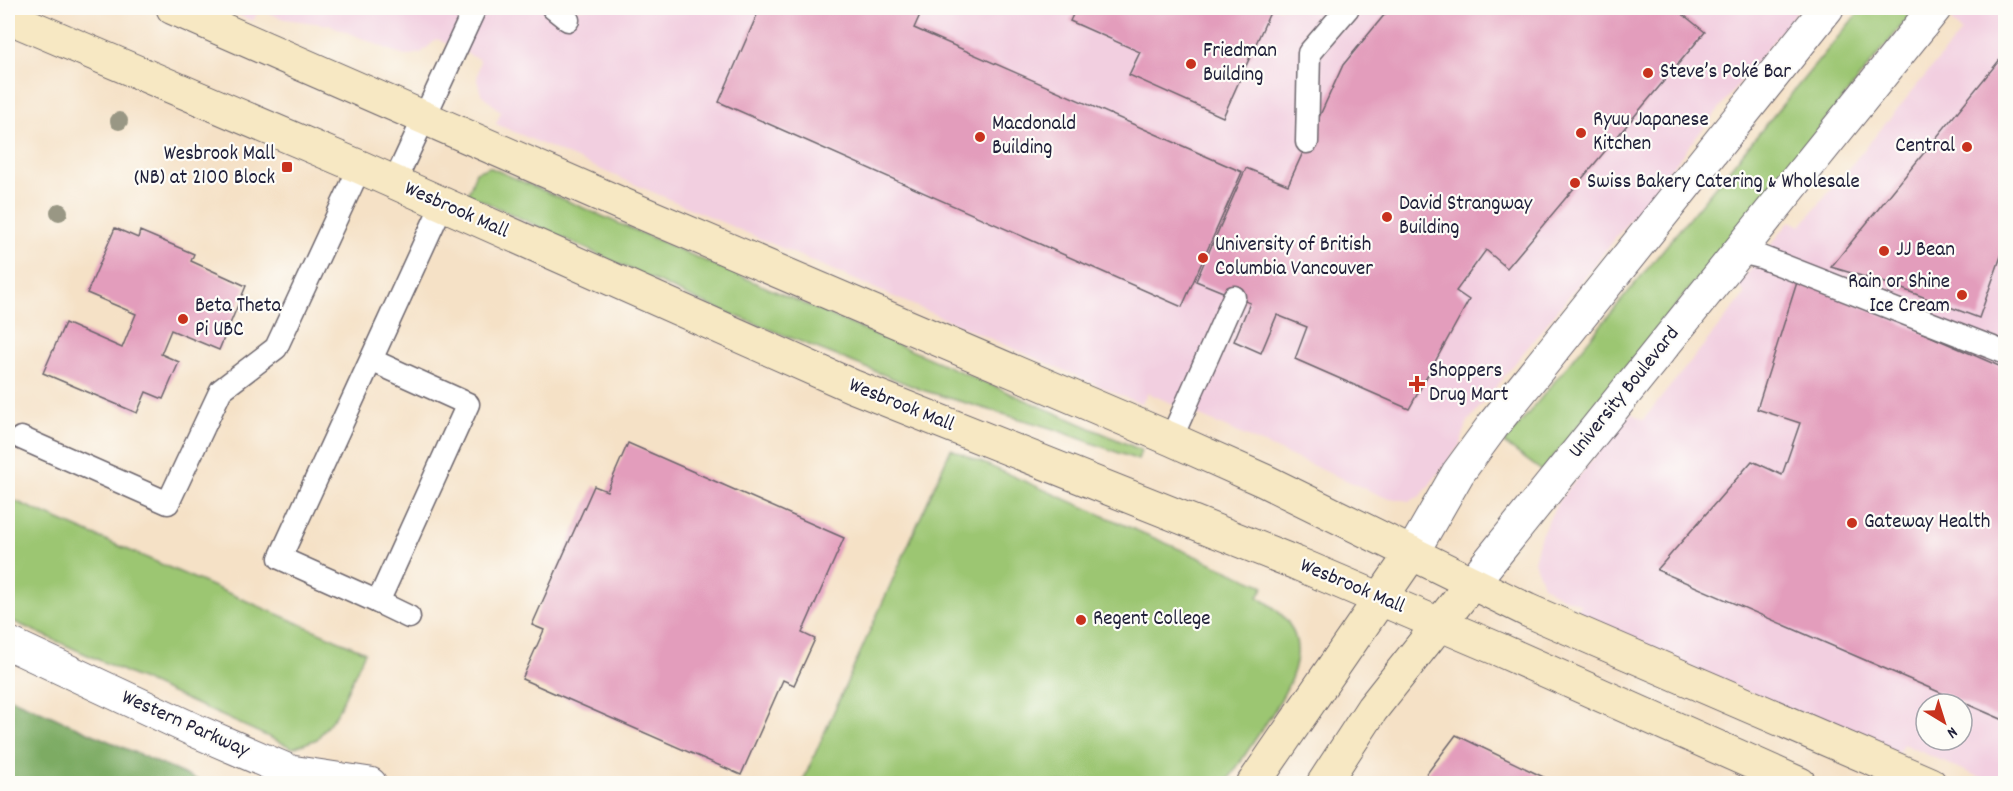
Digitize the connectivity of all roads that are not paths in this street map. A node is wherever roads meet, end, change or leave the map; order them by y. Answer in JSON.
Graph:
{"nodes":[{"id":1,"x":173,"y":8,"type":"edge"},
{"id":2,"x":475,"y":8,"type":"edge"},
{"id":3,"x":1348,"y":8,"type":"edge"},
{"id":4,"x":1827,"y":8,"type":"edge"},
{"id":5,"x":1935,"y":8,"type":"edge"},
{"id":6,"x":8,"y":17,"type":"edge"},
{"id":7,"x":424,"y":117,"type":"junction"},
{"id":8,"x":1307,"y":142,"type":"dead end"},
{"id":9,"x":360,"y":167,"type":"junction"},
{"id":10,"x":394,"y":183,"type":"junction"},
{"id":11,"x":442,"y":205,"type":"junction"},
{"id":12,"x":1740,"y":252,"type":"junction"},
{"id":13,"x":1234,"y":297,"type":"dead end"},
{"id":14,"x":2006,"y":353,"type":"edge"},
{"id":15,"x":370,"y":360,"type":"junction"},
{"id":16,"x":21,"y":438,"type":"dead end"},
{"id":17,"x":1171,"y":439,"type":"junction"},
{"id":18,"x":1412,"y":553,"type":"junction"},
{"id":19,"x":1472,"y":583,"type":"junction"},
{"id":20,"x":1380,"y":599,"type":"junction"},
{"id":21,"x":378,"y":602,"type":"junction"},
{"id":22,"x":409,"y":617,"type":"dead end"},
{"id":23,"x":1439,"y":624,"type":"junction"},
{"id":24,"x":8,"y":643,"type":"edge"},
{"id":25,"x":337,"y":780,"type":"edge"},
{"id":26,"x":370,"y":783,"type":"edge"},
{"id":27,"x":1253,"y":783,"type":"edge"},
{"id":28,"x":1323,"y":783,"type":"edge"},
{"id":29,"x":1800,"y":783,"type":"edge"},
{"id":30,"x":1930,"y":783,"type":"edge"}],
"edges":[{"from":1,"to":7,"type":"main road"},
{"from":2,"to":7,"type":"lane"},
{"from":3,"to":8,"type":"lane"},
{"from":4,"to":18,"type":"street"},
{"from":5,"to":12,"type":"street","name":"University Boulevard"},
{"from":6,"to":9,"type":"main road","name":"Wesbrook Mall"},
{"from":7,"to":10,"type":"lane"},
{"from":7,"to":17,"type":"main road"},
{"from":9,"to":10,"type":"main road","name":"Wesbrook Mall"},
{"from":9,"to":16,"type":"lane"},
{"from":10,"to":11,"type":"main road","name":"Wesbrook Mall"},
{"from":11,"to":15,"type":"lane"},
{"from":11,"to":20,"type":"main road","name":"Wesbrook Mall"},
{"from":12,"to":14,"type":"lane"},
{"from":12,"to":19,"type":"street","name":"University Boulevard"},
{"from":13,"to":17,"type":"lane"},
{"from":15,"to":21,"type":"lane"},
{"from":15,"to":21,"type":"lane"},
{"from":17,"to":18,"type":"main road"},
{"from":18,"to":19,"type":"main road"},
{"from":18,"to":20,"type":"main road"},
{"from":19,"to":23,"type":"main road","name":"University Boulevard"},
{"from":19,"to":30,"type":"main road"},
{"from":20,"to":23,"type":"main road","name":"Wesbrook Mall"},
{"from":20,"to":27,"type":"main road"},
{"from":21,"to":22,"type":"lane"},
{"from":23,"to":28,"type":"main road","name":"University Boulevard"},
{"from":23,"to":29,"type":"main road","name":"Wesbrook Mall"},
{"from":24,"to":25,"type":"street","name":"Western Parkway"},
{"from":25,"to":26,"type":"street","name":"Western Parkway"}]}
